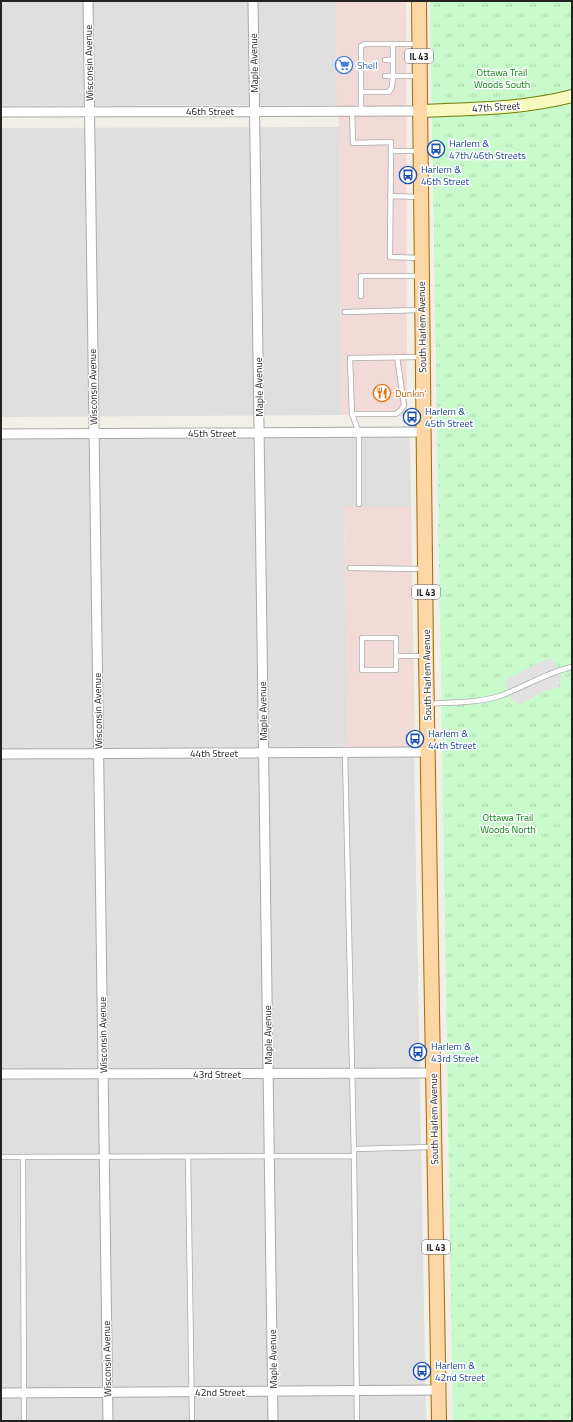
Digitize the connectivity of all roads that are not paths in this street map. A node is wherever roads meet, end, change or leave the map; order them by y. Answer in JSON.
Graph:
{"nodes":[{"id":1,"x":88,"y":1,"type":"edge"},
{"id":2,"x":253,"y":1,"type":"edge"},
{"id":3,"x":419,"y":1,"type":"edge"},
{"id":4,"x":393,"y":44,"type":"junction"},
{"id":5,"x":419,"y":44,"type":"junction"},
{"id":6,"x":385,"y":60,"type":"dead end"},
{"id":7,"x":393,"y":60,"type":"junction"},
{"id":8,"x":385,"y":76,"type":"dead end"},
{"id":9,"x":393,"y":76,"type":"junction"},
{"id":10,"x":420,"y":76,"type":"junction"},
{"id":11,"x":361,"y":92,"type":"junction"},
{"id":12,"x":572,"y":96,"type":"edge"},
{"id":13,"x":356,"y":110,"type":"junction"},
{"id":14,"x":90,"y":111,"type":"junction"},
{"id":15,"x":255,"y":111,"type":"junction"},
{"id":16,"x":420,"y":111,"type":"junction"},
{"id":17,"x":1,"y":112,"type":"edge"},
{"id":18,"x":391,"y":151,"type":"junction"},
{"id":19,"x":420,"y":151,"type":"junction"},
{"id":20,"x":390,"y":196,"type":"junction"},
{"id":21,"x":421,"y":197,"type":"junction"},
{"id":22,"x":422,"y":258,"type":"junction"},
{"id":23,"x":422,"y":276,"type":"junction"},
{"id":24,"x":361,"y":296,"type":"dead end"},
{"id":25,"x":422,"y":310,"type":"junction"},
{"id":26,"x":345,"y":312,"type":"dead end"},
{"id":27,"x":397,"y":357,"type":"junction"},
{"id":28,"x":422,"y":357,"type":"junction"},
{"id":29,"x":352,"y":414,"type":"junction"},
{"id":30,"x":423,"y":432,"type":"junction"},
{"id":31,"x":94,"y":433,"type":"junction"},
{"id":32,"x":259,"y":433,"type":"junction"},
{"id":33,"x":359,"y":433,"type":"junction"},
{"id":34,"x":1,"y":434,"type":"edge"},
{"id":35,"x":359,"y":504,"type":"dead end"},
{"id":36,"x":350,"y":568,"type":"dead end"},
{"id":37,"x":425,"y":569,"type":"junction"},
{"id":38,"x":396,"y":656,"type":"junction"},
{"id":39,"x":426,"y":656,"type":"junction"},
{"id":40,"x":572,"y":666,"type":"edge"},
{"id":41,"x":427,"y":704,"type":"junction"},
{"id":42,"x":264,"y":752,"type":"junction"},
{"id":43,"x":345,"y":752,"type":"junction"},
{"id":44,"x":428,"y":752,"type":"junction"},
{"id":45,"x":98,"y":753,"type":"junction"},
{"id":46,"x":1,"y":754,"type":"edge"},
{"id":47,"x":353,"y":1073,"type":"junction"},
{"id":48,"x":433,"y":1073,"type":"junction"},
{"id":49,"x":1,"y":1074,"type":"edge"},
{"id":50,"x":103,"y":1074,"type":"junction"},
{"id":51,"x":269,"y":1074,"type":"junction"},
{"id":52,"x":434,"y":1147,"type":"junction"},
{"id":53,"x":354,"y":1149,"type":"junction"},
{"id":54,"x":188,"y":1156,"type":"junction"},
{"id":55,"x":270,"y":1156,"type":"junction"},
{"id":56,"x":354,"y":1156,"type":"junction"},
{"id":57,"x":1,"y":1157,"type":"edge"},
{"id":58,"x":23,"y":1157,"type":"junction"},
{"id":59,"x":104,"y":1157,"type":"junction"},
{"id":60,"x":438,"y":1390,"type":"junction"},
{"id":61,"x":273,"y":1391,"type":"junction"},
{"id":62,"x":356,"y":1391,"type":"junction"},
{"id":63,"x":108,"y":1392,"type":"junction"},
{"id":64,"x":192,"y":1392,"type":"junction"},
{"id":65,"x":1,"y":1393,"type":"edge"},
{"id":66,"x":23,"y":1393,"type":"junction"},
{"id":67,"x":24,"y":1421,"type":"edge"},
{"id":68,"x":108,"y":1421,"type":"edge"},
{"id":69,"x":192,"y":1421,"type":"edge"},
{"id":70,"x":274,"y":1421,"type":"edge"},
{"id":71,"x":357,"y":1421,"type":"edge"},
{"id":72,"x":439,"y":1421,"type":"edge"}],
"edges":[{"from":1,"to":14,"type":"street","name":"Wisconsin Avenue"},
{"from":2,"to":15,"type":"street","name":"Maple Avenue"},
{"from":3,"to":5,"type":"main road","name":"South Harlem Avenue","number":"IL 43"},
{"from":4,"to":5,"type":"lane"},
{"from":4,"to":7,"type":"lane"},
{"from":4,"to":11,"type":"lane"},
{"from":5,"to":10,"type":"main road","name":"South Harlem Avenue","number":"IL 43"},
{"from":6,"to":7,"type":"lane"},
{"from":7,"to":9,"type":"lane"},
{"from":8,"to":9,"type":"lane"},
{"from":9,"to":10,"type":"lane"},
{"from":9,"to":11,"type":"lane"},
{"from":10,"to":16,"type":"main road","name":"South Harlem Avenue","number":"IL 43"},
{"from":11,"to":13,"type":"lane"},
{"from":12,"to":16,"type":"main road","name":"47th Street"},
{"from":13,"to":15,"type":"street","name":"46th Street"},
{"from":13,"to":16,"type":"street","name":"46th Street"},
{"from":13,"to":18,"type":"lane"},
{"from":14,"to":15,"type":"street","name":"46th Street"},
{"from":14,"to":17,"type":"street","name":"46th Street"},
{"from":14,"to":31,"type":"street","name":"Wisconsin Avenue"},
{"from":15,"to":32,"type":"street","name":"Maple Avenue"},
{"from":16,"to":19,"type":"main road","name":"South Harlem Avenue","number":"IL 43"},
{"from":18,"to":19,"type":"lane"},
{"from":18,"to":20,"type":"lane"},
{"from":19,"to":21,"type":"main road","name":"South Harlem Avenue","number":"IL 43"},
{"from":20,"to":21,"type":"lane"},
{"from":20,"to":22,"type":"lane"},
{"from":21,"to":22,"type":"main road","name":"South Harlem Avenue","number":"IL 43"},
{"from":22,"to":23,"type":"main road","name":"South Harlem Avenue","number":"IL 43"},
{"from":23,"to":24,"type":"lane"},
{"from":23,"to":25,"type":"main road","name":"South Harlem Avenue","number":"IL 43"},
{"from":25,"to":26,"type":"lane"},
{"from":25,"to":28,"type":"main road","name":"South Harlem Avenue","number":"IL 43"},
{"from":27,"to":28,"type":"lane"},
{"from":27,"to":29,"type":"lane"},
{"from":27,"to":29,"type":"lane"},
{"from":28,"to":30,"type":"main road","name":"South Harlem Avenue","number":"IL 43"},
{"from":29,"to":33,"type":"lane"},
{"from":30,"to":33,"type":"street","name":"45th Street"},
{"from":30,"to":37,"type":"main road","name":"South Harlem Avenue","number":"IL 43"},
{"from":31,"to":32,"type":"street","name":"45th Street"},
{"from":31,"to":34,"type":"street","name":"45th Street"},
{"from":31,"to":45,"type":"street","name":"Wisconsin Avenue"},
{"from":32,"to":33,"type":"street","name":"45th Street"},
{"from":32,"to":42,"type":"street","name":"Maple Avenue"},
{"from":33,"to":35,"type":"lane"},
{"from":36,"to":37,"type":"lane"},
{"from":37,"to":39,"type":"main road","name":"South Harlem Avenue","number":"IL 43"},
{"from":38,"to":38,"type":"lane"},
{"from":38,"to":39,"type":"lane"},
{"from":39,"to":41,"type":"main road","name":"South Harlem Avenue","number":"IL 43"},
{"from":40,"to":41,"type":"lane"},
{"from":41,"to":44,"type":"main road","name":"South Harlem Avenue","number":"IL 43"},
{"from":42,"to":43,"type":"street","name":"44th Street"},
{"from":42,"to":45,"type":"street","name":"44th Street"},
{"from":42,"to":51,"type":"street","name":"Maple Avenue"},
{"from":43,"to":44,"type":"street","name":"44th Street"},
{"from":43,"to":47,"type":"lane"},
{"from":44,"to":48,"type":"main road","name":"South Harlem Avenue","number":"IL 43"},
{"from":45,"to":46,"type":"street","name":"44th Street"},
{"from":45,"to":50,"type":"street","name":"Wisconsin Avenue"},
{"from":47,"to":48,"type":"street","name":"43rd Street"},
{"from":47,"to":51,"type":"street","name":"43rd Street"},
{"from":47,"to":53,"type":"lane"},
{"from":48,"to":52,"type":"main road","name":"South Harlem Avenue","number":"IL 43"},
{"from":49,"to":50,"type":"street","name":"43rd Street"},
{"from":50,"to":51,"type":"street","name":"43rd Street"},
{"from":50,"to":59,"type":"street","name":"Wisconsin Avenue"},
{"from":51,"to":55,"type":"street","name":"Maple Avenue"},
{"from":52,"to":53,"type":"lane"},
{"from":52,"to":60,"type":"main road","name":"South Harlem Avenue","number":"IL 43"},
{"from":53,"to":56,"type":"lane"},
{"from":54,"to":55,"type":"lane"},
{"from":54,"to":59,"type":"lane"},
{"from":54,"to":64,"type":"lane"},
{"from":55,"to":56,"type":"lane"},
{"from":55,"to":61,"type":"street","name":"Maple Avenue"},
{"from":56,"to":62,"type":"lane"},
{"from":57,"to":58,"type":"lane"},
{"from":58,"to":59,"type":"lane"},
{"from":58,"to":66,"type":"lane"},
{"from":59,"to":63,"type":"street","name":"Wisconsin Avenue"},
{"from":60,"to":62,"type":"street","name":"42nd Street"},
{"from":60,"to":72,"type":"main road","name":"South Harlem Avenue","number":"IL 43"},
{"from":61,"to":62,"type":"street","name":"42nd Street"},
{"from":61,"to":64,"type":"street","name":"42nd Street"},
{"from":61,"to":70,"type":"street","name":"Maple Avenue"},
{"from":62,"to":71,"type":"lane"},
{"from":63,"to":64,"type":"street","name":"42nd Street"},
{"from":63,"to":66,"type":"street","name":"42nd Street"},
{"from":63,"to":68,"type":"street","name":"Wisconsin Avenue"},
{"from":64,"to":69,"type":"lane"},
{"from":65,"to":66,"type":"street","name":"42nd Street"},
{"from":66,"to":67,"type":"lane"}]}
